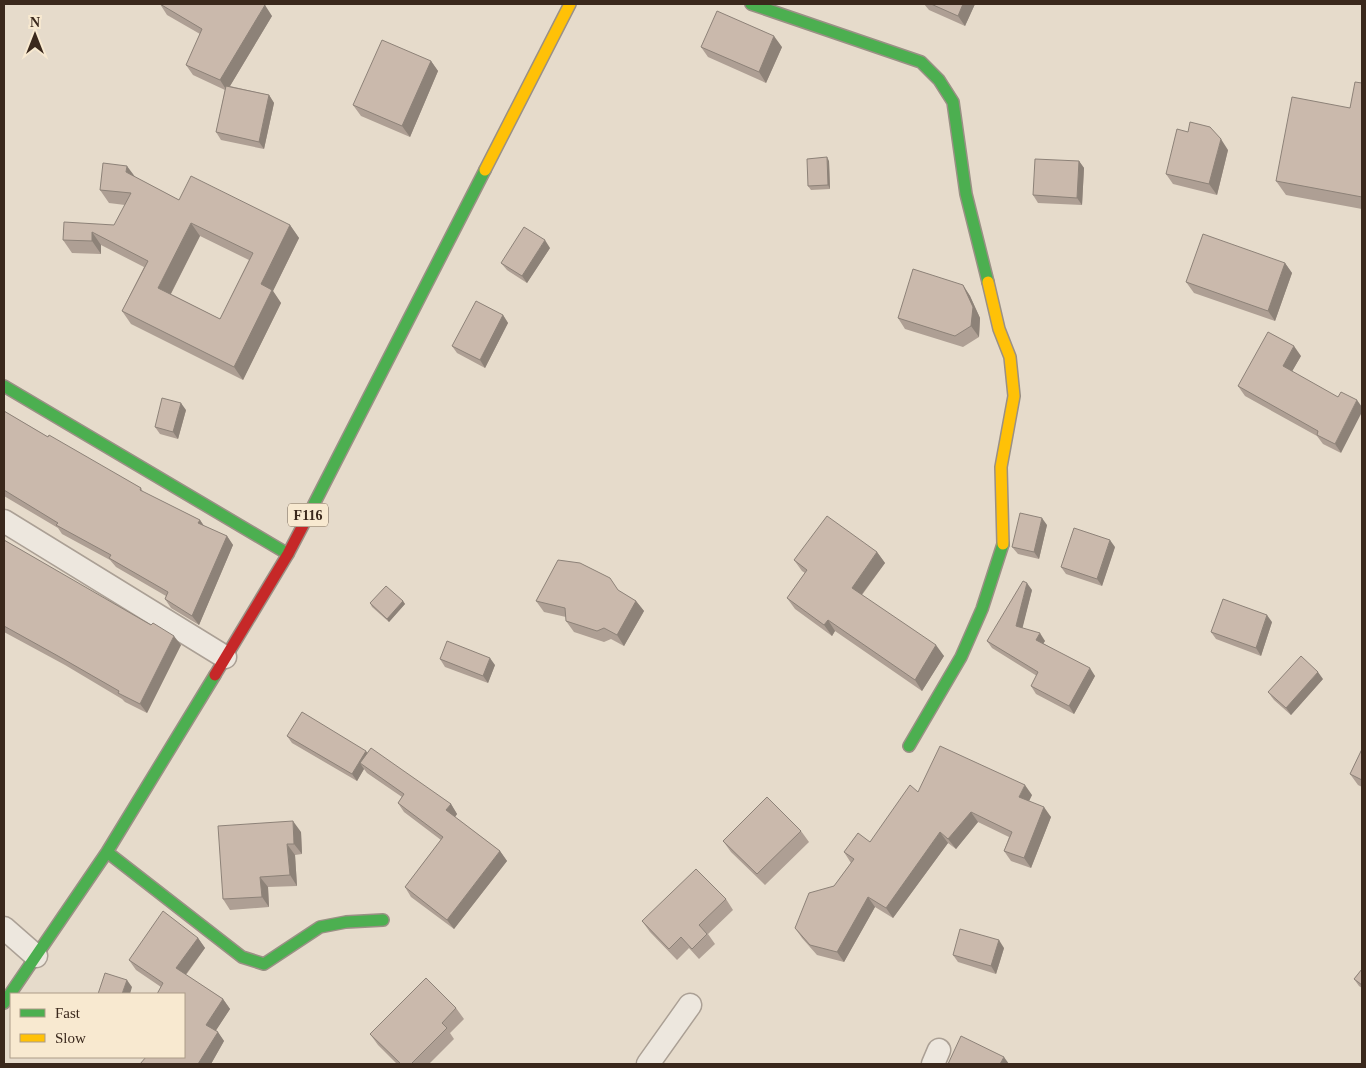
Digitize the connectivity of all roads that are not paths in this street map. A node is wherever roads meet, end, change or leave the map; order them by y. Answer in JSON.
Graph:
{"nodes":[{"id":1,"x":570,"y":4,"type":"edge"},
{"id":2,"x":751,"y":4,"type":"edge"},
{"id":3,"x":4,"y":386,"type":"edge"},
{"id":4,"x":4,"y":521,"type":"edge"},
{"id":5,"x":288,"y":554,"type":"junction"},
{"id":6,"x":225,"y":657,"type":"junction"},
{"id":7,"x":909,"y":746,"type":"dead end"},
{"id":8,"x":108,"y":852,"type":"junction"},
{"id":9,"x":383,"y":920,"type":"dead end"},
{"id":10,"x":4,"y":928,"type":"edge"},
{"id":11,"x":36,"y":956,"type":"junction"},
{"id":12,"x":11,"y":993,"type":"edge"},
{"id":13,"x":690,"y":1005,"type":"dead end"},
{"id":14,"x":648,"y":1064,"type":"edge"}],
"edges":[{"from":1,"to":5,"type":"street","number":"F116"},
{"from":2,"to":7,"type":"street"},
{"from":3,"to":5,"type":"street"},
{"from":4,"to":6,"type":"street"},
{"from":5,"to":6,"type":"street","number":"F116"},
{"from":6,"to":8,"type":"street","number":"F116"},
{"from":8,"to":9,"type":"street"},
{"from":8,"to":11,"type":"street","number":"F116"},
{"from":10,"to":11,"type":"street"},
{"from":11,"to":12,"type":"street","number":"F116"},
{"from":13,"to":14,"type":"street"}]}
